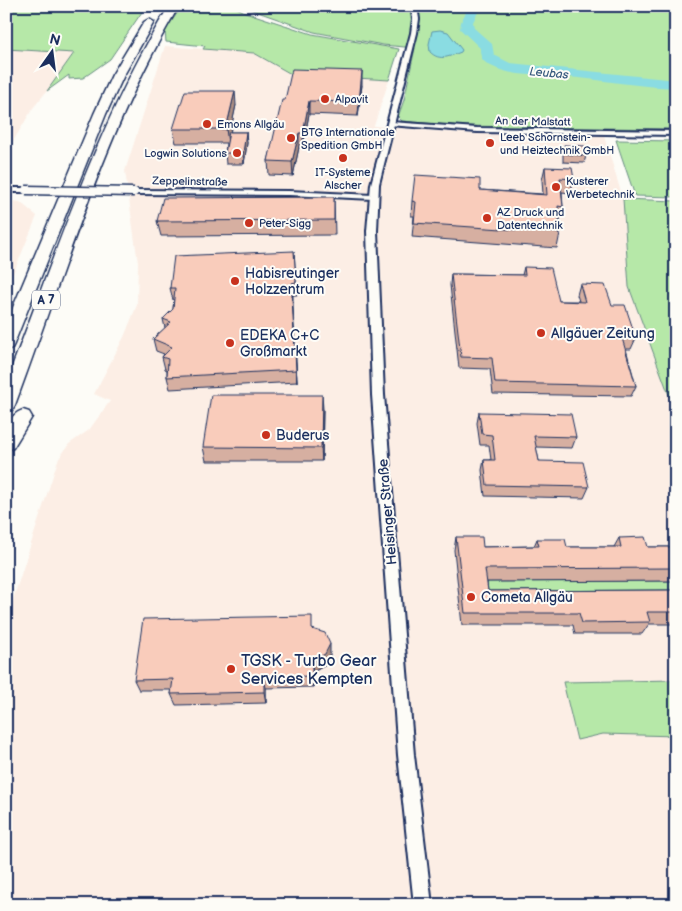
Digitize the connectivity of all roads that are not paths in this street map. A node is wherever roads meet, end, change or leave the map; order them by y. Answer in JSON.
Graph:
{"nodes":[{"id":1,"x":174,"y":6,"type":"edge"},
{"id":2,"x":414,"y":6,"type":"edge"},
{"id":3,"x":154,"y":15,"type":"dead end"},
{"id":4,"x":138,"y":40,"type":"junction"},
{"id":5,"x":110,"y":66,"type":"dead end"},
{"id":6,"x":391,"y":122,"type":"junction"},
{"id":7,"x":676,"y":133,"type":"edge"},
{"id":8,"x":65,"y":165,"type":"dead end"},
{"id":9,"x":6,"y":190,"type":"edge"},
{"id":10,"x":85,"y":194,"type":"junction"},
{"id":11,"x":373,"y":197,"type":"junction"},
{"id":12,"x":54,"y":224,"type":"junction"},
{"id":13,"x":90,"y":224,"type":"dead end"},
{"id":14,"x":6,"y":344,"type":"edge"},
{"id":15,"x":6,"y":405,"type":"edge"},
{"id":16,"x":24,"y":417,"type":"dead end"},
{"id":17,"x":6,"y":443,"type":"edge"},
{"id":18,"x":423,"y":905,"type":"edge"}],
"edges":[{"from":1,"to":10,"type":"highway","number":"A 7"},
{"from":2,"to":6,"type":"street","name":"Heisinger Straße"},
{"from":3,"to":4,"type":"highway","number":"A 7"},
{"from":4,"to":5,"type":"highway"},
{"from":4,"to":12,"type":"highway","number":"A 7"},
{"from":6,"to":7,"type":"street","name":"An der Malstatt"},
{"from":6,"to":11,"type":"street","name":"Heisinger Straße"},
{"from":8,"to":12,"type":"highway"},
{"from":9,"to":11,"type":"street","name":"Zeppelinstraße","bridge":true},
{"from":10,"to":13,"type":"highway"},
{"from":10,"to":15,"type":"highway","number":"A 7"},
{"from":11,"to":18,"type":"street","name":"Heisinger Straße"},
{"from":12,"to":14,"type":"highway","number":"A 7"},
{"from":16,"to":17,"type":"highway"}]}
